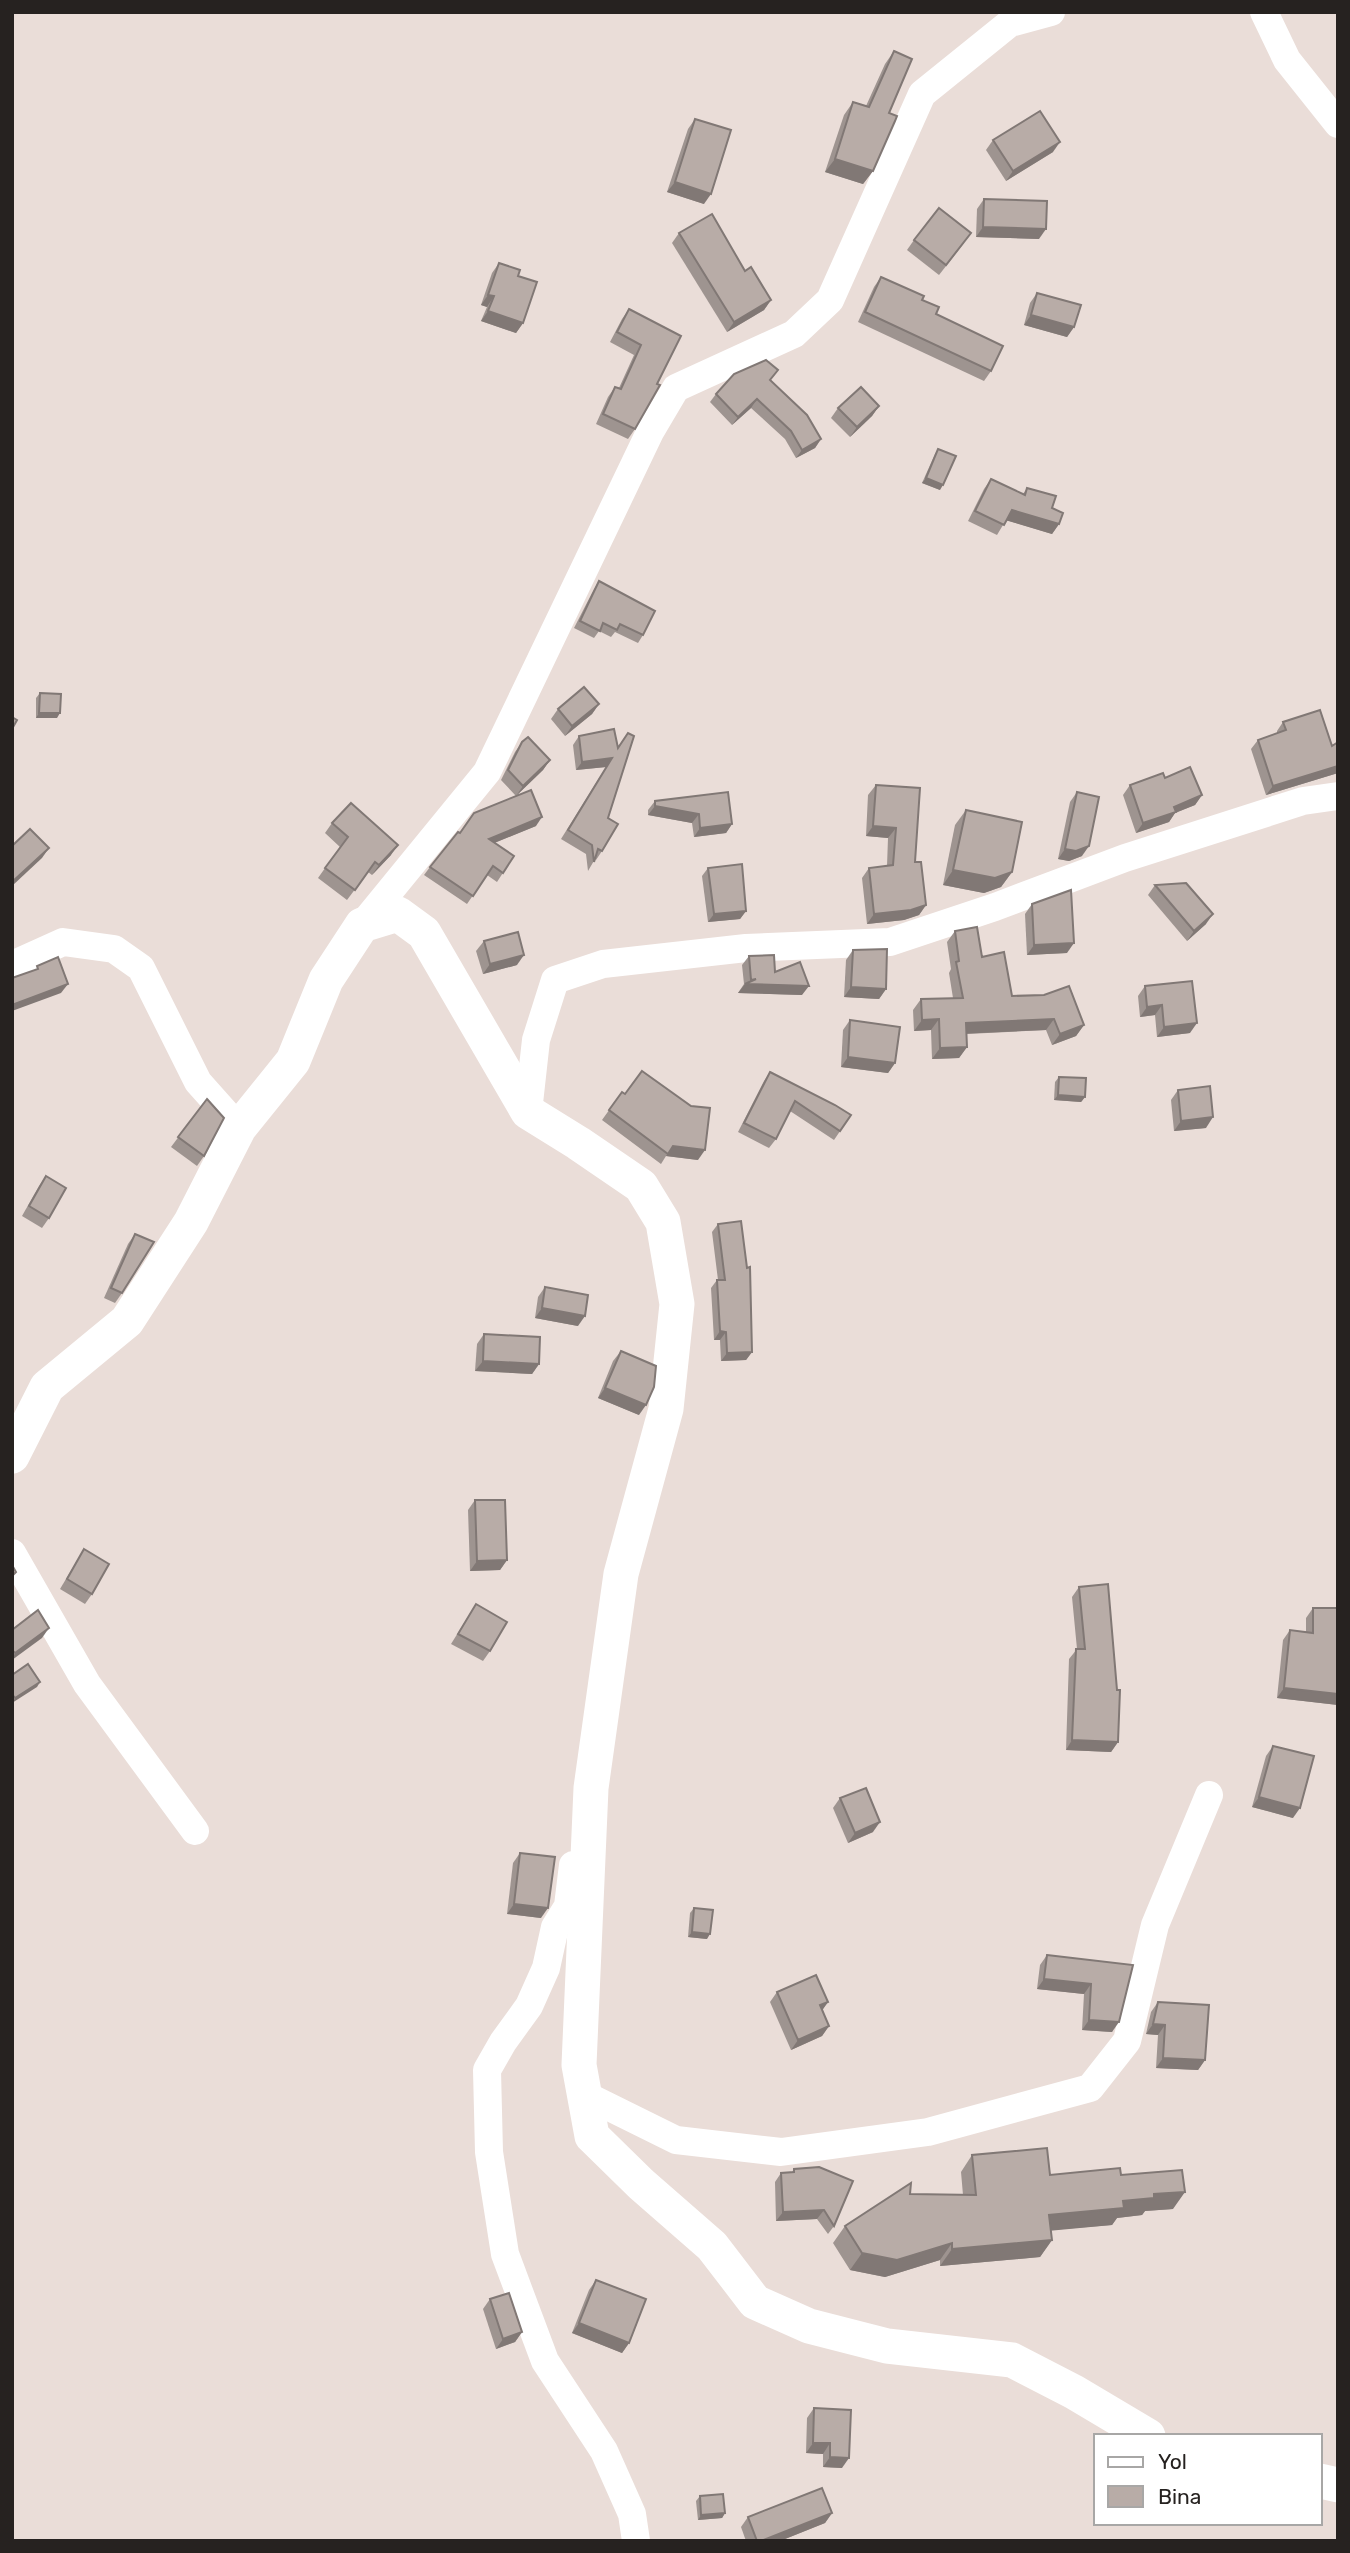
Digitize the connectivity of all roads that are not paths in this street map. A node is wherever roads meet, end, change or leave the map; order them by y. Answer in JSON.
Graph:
{"nodes":[{"id":1,"x":1051,"y":12,"type":"edge"},
{"id":2,"x":1264,"y":12,"type":"edge"},
{"id":3,"x":1338,"y":124,"type":"edge"},
{"id":4,"x":1338,"y":796,"type":"edge"},
{"id":5,"x":362,"y":925,"type":"junction"},
{"id":6,"x":12,"y":965,"type":"edge"},
{"id":7,"x":528,"y":1112,"type":"junction"},
{"id":8,"x":239,"y":1128,"type":"junction"},
{"id":9,"x":12,"y":1456,"type":"edge"},
{"id":10,"x":12,"y":1553,"type":"edge"},
{"id":11,"x":591,"y":1791,"type":"junction"},
{"id":12,"x":1209,"y":1795,"type":"dead end"},
{"id":13,"x":195,"y":1831,"type":"dead end"},
{"id":14,"x":584,"y":2095,"type":"junction"},
{"id":15,"x":1145,"y":2434,"type":"edge"},
{"id":16,"x":635,"y":2541,"type":"edge"}],
"edges":[{"from":1,"to":5,"type":"street"},
{"from":2,"to":3,"type":"street"},
{"from":4,"to":7,"type":"street"},
{"from":5,"to":7,"type":"street"},
{"from":5,"to":8,"type":"street"},
{"from":6,"to":8,"type":"street"},
{"from":7,"to":11,"type":"street"},
{"from":8,"to":9,"type":"street"},
{"from":10,"to":13,"type":"street"},
{"from":11,"to":14,"type":"street"},
{"from":11,"to":16,"type":"street"},
{"from":12,"to":14,"type":"street"},
{"from":14,"to":15,"type":"street"}]}
